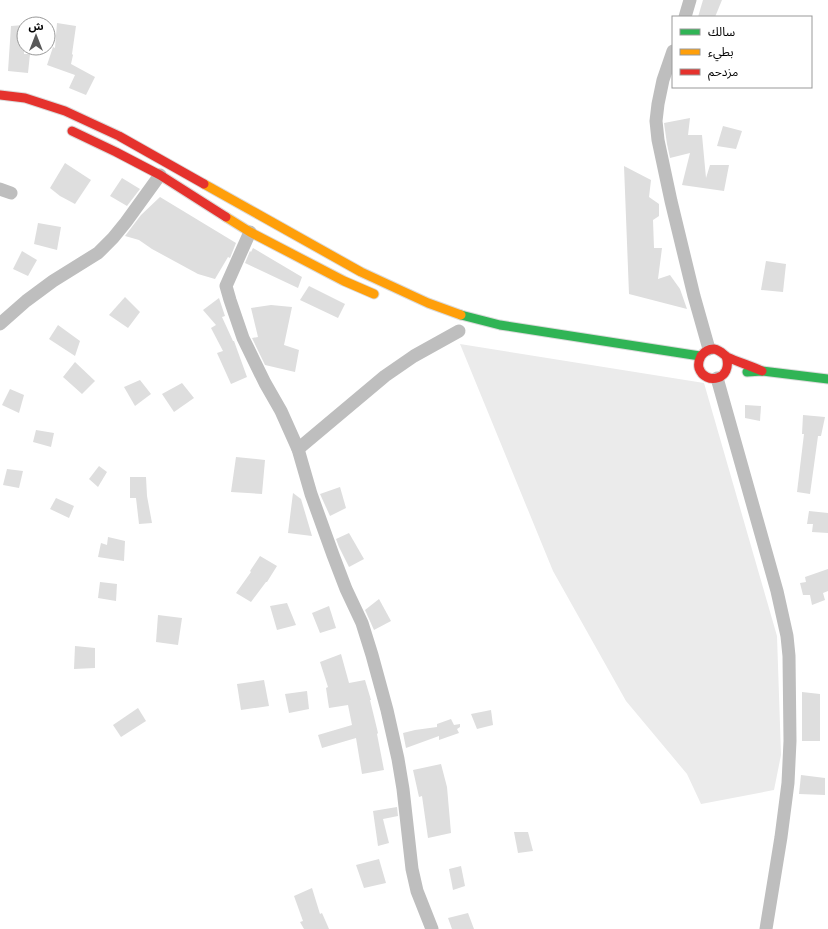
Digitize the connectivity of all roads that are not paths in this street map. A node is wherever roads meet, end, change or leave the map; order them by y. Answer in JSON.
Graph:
{"nodes":[{"id":1,"x":690,"y":0,"type":"edge"},
{"id":2,"x":685,"y":16,"type":"edge"},
{"id":3,"x":672,"y":54,"type":"edge"},
{"id":4,"x":0,"y":95,"type":"edge"},
{"id":5,"x":64,"y":127,"type":"dead end"},
{"id":6,"x":160,"y":175,"type":"junction"},
{"id":7,"x":250,"y":232,"type":"junction"},
{"id":8,"x":384,"y":299,"type":"dead end"},
{"id":9,"x":0,"y":324,"type":"edge"},
{"id":10,"x":459,"y":330,"type":"dead end"},
{"id":11,"x":705,"y":353,"type":"junction"},
{"id":12,"x":726,"y":356,"type":"junction"},
{"id":13,"x":762,"y":371,"type":"junction"},
{"id":14,"x":729,"y":374,"type":"junction"},
{"id":15,"x":828,"y":379,"type":"edge"},
{"id":16,"x":298,"y":449,"type":"junction"},
{"id":17,"x":432,"y":929,"type":"edge"},
{"id":18,"x":766,"y":929,"type":"edge"}],
"edges":[{"from":1,"to":2,"type":"street"},
{"from":3,"to":11,"type":"street"},
{"from":4,"to":11,"type":"highway"},
{"from":5,"to":6,"type":"highway"},
{"from":6,"to":7,"type":"highway"},
{"from":6,"to":9,"type":"street"},
{"from":7,"to":8,"type":"highway"},
{"from":7,"to":16,"type":"street"},
{"from":10,"to":16,"type":"street"},
{"from":11,"to":12,"type":"highway"},
{"from":11,"to":14,"type":"highway"},
{"from":12,"to":13,"type":"highway"},
{"from":12,"to":14,"type":"highway"},
{"from":13,"to":14,"type":"highway"},
{"from":13,"to":15,"type":"highway"},
{"from":14,"to":18,"type":"street"},
{"from":16,"to":17,"type":"street"}]}
